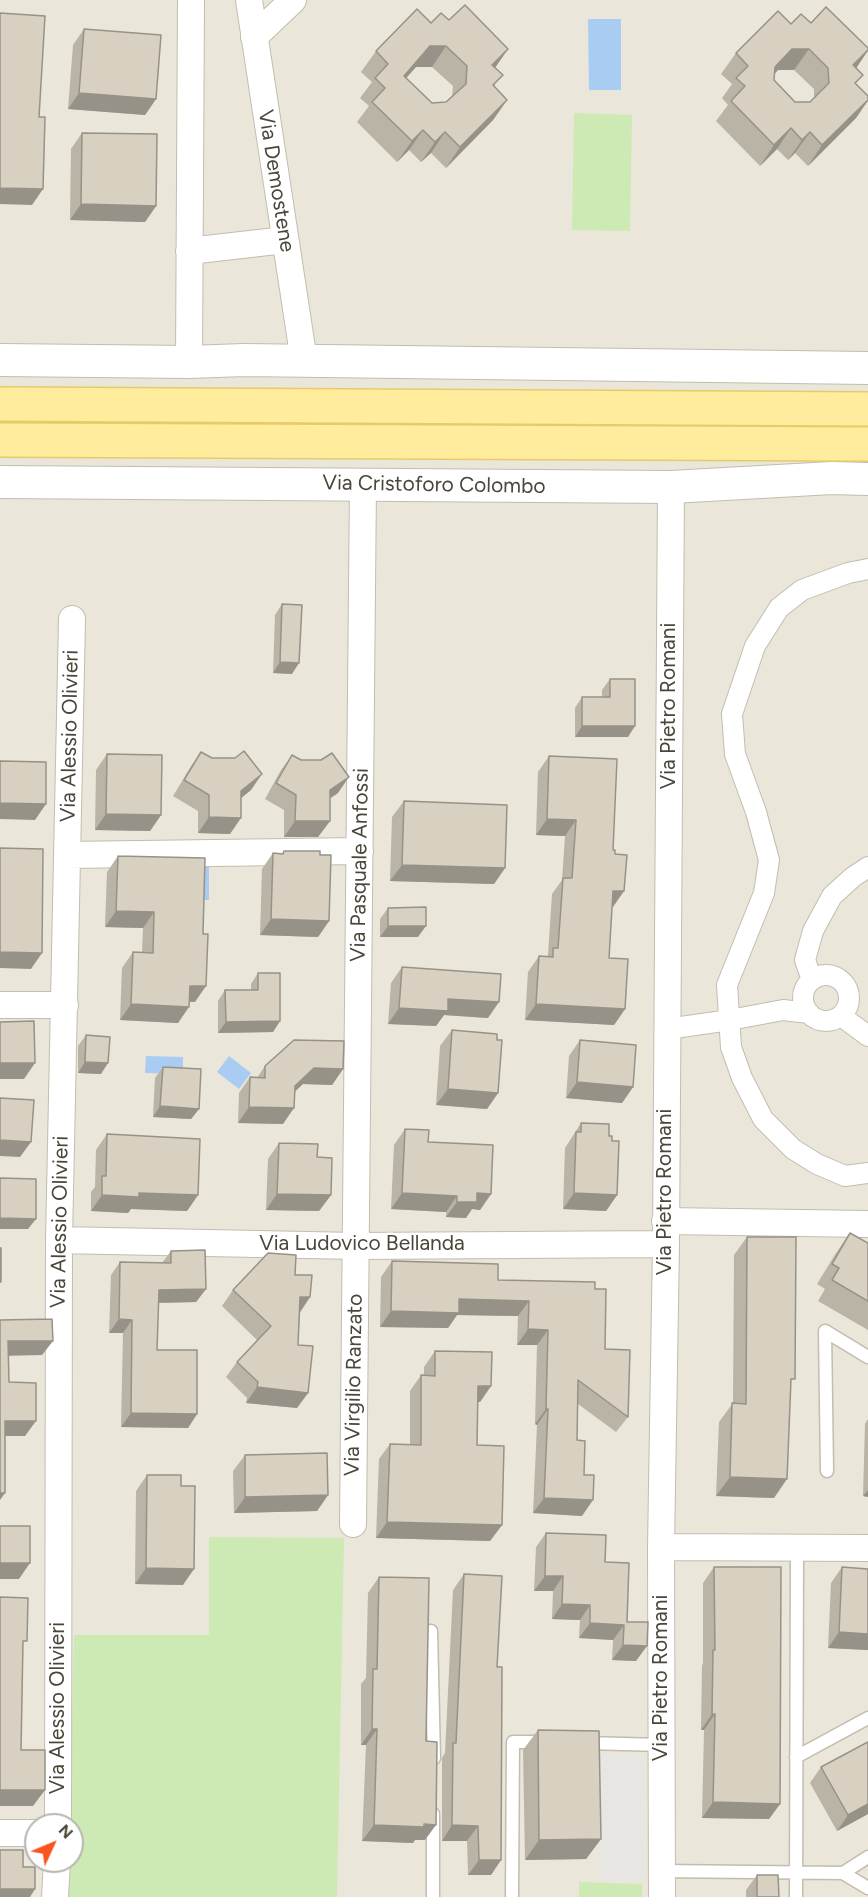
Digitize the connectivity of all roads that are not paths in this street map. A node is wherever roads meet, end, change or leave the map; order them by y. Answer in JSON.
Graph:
{"nodes":[{"id":1,"x":190,"y":0,"type":"edge"},
{"id":2,"x":249,"y":0,"type":"edge"},
{"id":3,"x":293,"y":0,"type":"edge"},
{"id":4,"x":254,"y":37,"type":"junction"},
{"id":5,"x":285,"y":240,"type":"junction"},
{"id":6,"x":189,"y":251,"type":"junction"},
{"id":7,"x":0,"y":360,"type":"edge"},
{"id":8,"x":304,"y":361,"type":"junction"},
{"id":9,"x":189,"y":362,"type":"junction"},
{"id":10,"x":868,"y":368,"type":"edge"},
{"id":11,"x":0,"y":404,"type":"edge"},
{"id":12,"x":868,"y":409,"type":"edge"},
{"id":13,"x":0,"y":440,"type":"edge"},
{"id":14,"x":868,"y":444,"type":"edge"},
{"id":15,"x":832,"y":478,"type":"junction"},
{"id":16,"x":868,"y":478,"type":"edge"},
{"id":17,"x":0,"y":482,"type":"edge"},
{"id":18,"x":363,"y":483,"type":"junction"},
{"id":19,"x":671,"y":488,"type":"junction"},
{"id":20,"x":868,"y":493,"type":"edge"},
{"id":21,"x":868,"y":569,"type":"edge"},
{"id":22,"x":72,"y":619,"type":"dead end"},
{"id":23,"x":360,"y":851,"type":"junction"},
{"id":24,"x":67,"y":855,"type":"junction"},
{"id":25,"x":868,"y":867,"type":"edge"},
{"id":26,"x":812,"y":980,"type":"junction"},
{"id":27,"x":0,"y":1005,"type":"edge"},
{"id":28,"x":65,"y":1005,"type":"junction"},
{"id":29,"x":808,"y":1013,"type":"junction"},
{"id":30,"x":841,"y":1016,"type":"junction"},
{"id":31,"x":730,"y":1020,"type":"junction"},
{"id":32,"x":667,"y":1029,"type":"junction"},
{"id":33,"x":868,"y":1036,"type":"edge"},
{"id":34,"x":868,"y":1173,"type":"edge"},
{"id":35,"x":868,"y":1224,"type":"edge"},
{"id":36,"x":665,"y":1233,"type":"junction"},
{"id":37,"x":59,"y":1240,"type":"junction"},
{"id":38,"x":356,"y":1246,"type":"junction"},
{"id":39,"x":868,"y":1357,"type":"edge"},
{"id":40,"x":827,"y":1471,"type":"dead end"},
{"id":41,"x":353,"y":1524,"type":"dead end"},
{"id":42,"x":661,"y":1547,"type":"junction"},
{"id":43,"x":797,"y":1548,"type":"junction"},
{"id":44,"x":868,"y":1548,"type":"edge"},
{"id":45,"x":431,"y":1631,"type":"edge"},
{"id":46,"x":868,"y":1718,"type":"edge"},
{"id":47,"x":662,"y":1745,"type":"junction"},
{"id":48,"x":796,"y":1757,"type":"junction"},
{"id":49,"x":434,"y":1774,"type":"edge"},
{"id":50,"x":433,"y":1796,"type":"edge"},
{"id":51,"x":58,"y":1813,"type":"edge"},
{"id":52,"x":0,"y":1833,"type":"edge"},
{"id":53,"x":24,"y":1833,"type":"edge"},
{"id":54,"x":868,"y":1857,"type":"edge"},
{"id":55,"x":662,"y":1871,"type":"junction"},
{"id":56,"x":796,"y":1872,"type":"junction"},
{"id":57,"x":56,"y":1873,"type":"edge"},
{"id":58,"x":843,"y":1873,"type":"junction"},
{"id":59,"x":868,"y":1888,"type":"edge"},
{"id":60,"x":512,"y":1896,"type":"edge"},
{"id":61,"x":55,"y":1897,"type":"edge"},
{"id":62,"x":433,"y":1897,"type":"edge"},
{"id":63,"x":662,"y":1897,"type":"edge"},
{"id":64,"x":796,"y":1897,"type":"edge"}],
"edges":[{"from":1,"to":6,"type":"street"},
{"from":2,"to":4,"type":"street","name":"Via Demostene"},
{"from":3,"to":4,"type":"street"},
{"from":4,"to":5,"type":"street","name":"Via Demostene"},
{"from":5,"to":6,"type":"street"},
{"from":5,"to":8,"type":"street","name":"Via Demostene"},
{"from":6,"to":9,"type":"street"},
{"from":7,"to":9,"type":"street"},
{"from":8,"to":9,"type":"street"},
{"from":8,"to":10,"type":"street"},
{"from":11,"to":12,"type":"main road"},
{"from":13,"to":14,"type":"main road","name":"Via Cristoforo Colombo"},
{"from":15,"to":16,"type":"street","name":"Via Cristoforo Colombo"},
{"from":15,"to":19,"type":"street","name":"Via Cristoforo Colombo"},
{"from":15,"to":20,"type":"street"},
{"from":17,"to":18,"type":"street","name":"Via Cristoforo Colombo"},
{"from":18,"to":19,"type":"street","name":"Via Cristoforo Colombo"},
{"from":18,"to":23,"type":"street","name":"Via Pasquale Anfossi"},
{"from":19,"to":32,"type":"street","name":"Via Pietro Romani"},
{"from":21,"to":31,"type":"street"},
{"from":22,"to":24,"type":"street","name":"Via Alessio Olivieri"},
{"from":23,"to":24,"type":"street"},
{"from":23,"to":38,"type":"street","name":"Via Pasquale Anfossi"},
{"from":24,"to":28,"type":"street","name":"Via Alessio Olivieri"},
{"from":25,"to":26,"type":"street"},
{"from":26,"to":29,"type":"street"},
{"from":26,"to":30,"type":"street"},
{"from":27,"to":28,"type":"street"},
{"from":28,"to":37,"type":"street","name":"Via Alessio Olivieri"},
{"from":29,"to":30,"type":"street"},
{"from":29,"to":31,"type":"street"},
{"from":30,"to":33,"type":"street"},
{"from":31,"to":32,"type":"street"},
{"from":31,"to":34,"type":"street"},
{"from":32,"to":36,"type":"street","name":"Via Pietro Romani"},
{"from":35,"to":36,"type":"street","name":"Via Ludovico Bellanda"},
{"from":36,"to":38,"type":"street","name":"Via Ludovico Bellanda"},
{"from":36,"to":42,"type":"street","name":"Via Pietro Romani"},
{"from":37,"to":38,"type":"street","name":"Via Ludovico Bellanda"},
{"from":37,"to":51,"type":"street","name":"Via Alessio Olivieri"},
{"from":38,"to":41,"type":"street","name":"Via Virgilio Ranzato"},
{"from":39,"to":40,"type":"lane"},
{"from":42,"to":43,"type":"street"},
{"from":42,"to":47,"type":"street","name":"Via Pietro Romani"},
{"from":43,"to":44,"type":"street"},
{"from":43,"to":48,"type":"lane"},
{"from":45,"to":49,"type":"lane"},
{"from":46,"to":48,"type":"lane"},
{"from":47,"to":55,"type":"street","name":"Via Pietro Romani"},
{"from":47,"to":60,"type":"lane"},
{"from":48,"to":56,"type":"lane"},
{"from":50,"to":62,"type":"lane"},
{"from":52,"to":53,"type":"street"},
{"from":54,"to":58,"type":"lane"},
{"from":55,"to":56,"type":"lane"},
{"from":55,"to":63,"type":"street","name":"Via Pietro Romani"},
{"from":56,"to":58,"type":"lane"},
{"from":56,"to":64,"type":"lane"},
{"from":57,"to":61,"type":"street"},
{"from":58,"to":59,"type":"lane"}]}
